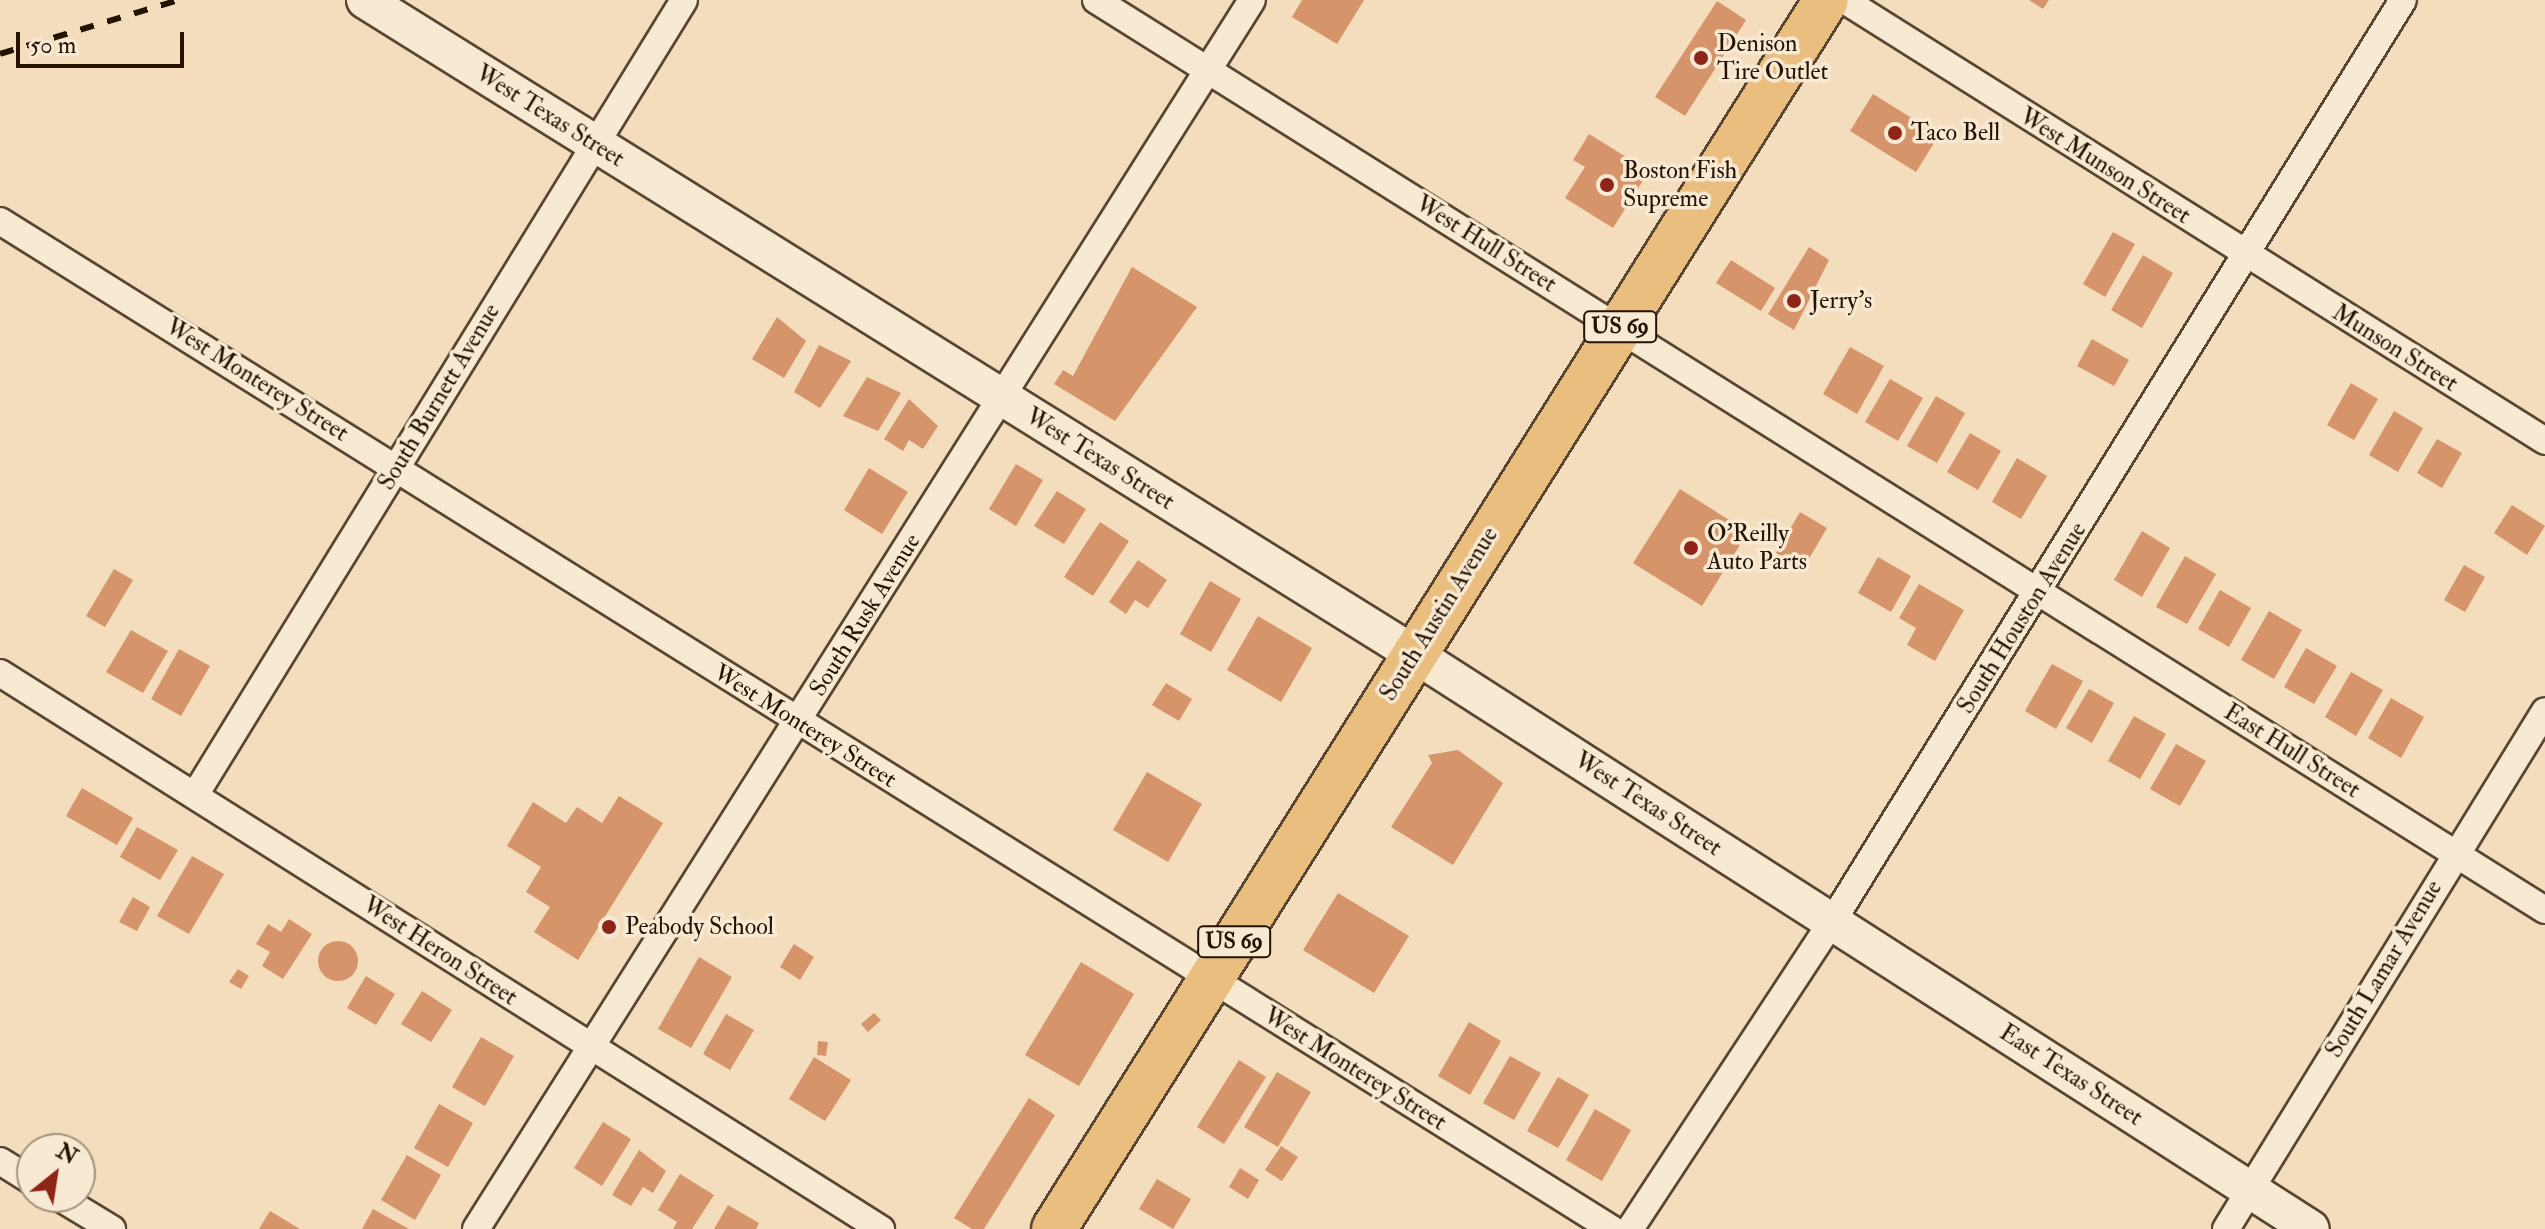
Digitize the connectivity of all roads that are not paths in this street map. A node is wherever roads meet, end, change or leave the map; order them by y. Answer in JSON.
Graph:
{"nodes":[{"id":1,"x":365,"y":0,"type":"edge"},
{"id":2,"x":684,"y":0,"type":"edge"},
{"id":3,"x":1096,"y":0,"type":"edge"},
{"id":4,"x":1252,"y":0,"type":"edge"},
{"id":5,"x":1826,"y":0,"type":"edge"},
{"id":6,"x":1844,"y":0,"type":"edge"},
{"id":7,"x":2403,"y":0,"type":"edge"},
{"id":8,"x":1880,"y":10,"type":"edge"},
{"id":9,"x":1208,"y":69,"type":"junction"},
{"id":10,"x":593,"y":142,"type":"junction"},
{"id":11,"x":0,"y":221,"type":"edge"},
{"id":12,"x":2246,"y":255,"type":"junction"},
{"id":13,"x":1619,"y":328,"type":"junction"},
{"id":14,"x":1002,"y":398,"type":"junction"},
{"id":15,"x":2545,"y":441,"type":"edge"},
{"id":16,"x":397,"y":466,"type":"junction"},
{"id":17,"x":2037,"y":593,"type":"junction"},
{"id":18,"x":1414,"y":654,"type":"junction"},
{"id":19,"x":0,"y":673,"type":"edge"},
{"id":20,"x":2545,"y":711,"type":"edge"},
{"id":21,"x":798,"y":721,"type":"junction"},
{"id":22,"x":195,"y":795,"type":"junction"},
{"id":23,"x":2454,"y":852,"type":"junction"},
{"id":24,"x":2545,"y":910,"type":"edge"},
{"id":25,"x":1832,"y":922,"type":"junction"},
{"id":26,"x":1210,"y":979,"type":"junction"},
{"id":27,"x":591,"y":1048,"type":"junction"},
{"id":28,"x":2251,"y":1191,"type":"junction"},
{"id":29,"x":86,"y":1213,"type":"edge"},
{"id":30,"x":112,"y":1229,"type":"edge"},
{"id":31,"x":476,"y":1229,"type":"edge"},
{"id":32,"x":881,"y":1229,"type":"edge"},
{"id":33,"x":1054,"y":1229,"type":"edge"},
{"id":34,"x":1612,"y":1229,"type":"edge"},
{"id":35,"x":1630,"y":1229,"type":"edge"},
{"id":36,"x":2226,"y":1229,"type":"edge"},
{"id":37,"x":2311,"y":1229,"type":"edge"}],
"edges":[{"from":1,"to":10,"type":"street","name":"West Texas Street"},
{"from":2,"to":10,"type":"street","name":"South Burnett Avenue"},
{"from":3,"to":9,"type":"street","name":"West Hull Street"},
{"from":4,"to":9,"type":"street","name":"South Rusk Avenue"},
{"from":5,"to":13,"type":"highway","name":"South Austin Avenue","number":"US 69"},
{"from":6,"to":8,"type":"street","name":"West Munson Street"},
{"from":7,"to":12,"type":"street","name":"South Houston Avenue"},
{"from":8,"to":12,"type":"street","name":"West Munson Street"},
{"from":9,"to":13,"type":"street","name":"West Hull Street"},
{"from":9,"to":14,"type":"street","name":"South Rusk Avenue"},
{"from":10,"to":14,"type":"street","name":"West Texas Street"},
{"from":10,"to":16,"type":"street","name":"South Burnett Avenue"},
{"from":11,"to":16,"type":"street","name":"West Monterey Street"},
{"from":12,"to":15,"type":"street","name":"Munson Street"},
{"from":12,"to":17,"type":"street","name":"South Houston Avenue"},
{"from":13,"to":17,"type":"street","name":"West Hull Street"},
{"from":13,"to":18,"type":"highway","name":"South Austin Avenue","number":"US 69"},
{"from":14,"to":18,"type":"street","name":"West Texas Street"},
{"from":14,"to":21,"type":"street","name":"South Rusk Avenue"},
{"from":16,"to":21,"type":"street","name":"West Monterey Street"},
{"from":16,"to":22,"type":"street","name":"South Burnett Avenue"},
{"from":17,"to":23,"type":"street","name":"East Hull Street"},
{"from":17,"to":25,"type":"street","name":"South Houston Avenue"},
{"from":18,"to":25,"type":"street","name":"West Texas Street"},
{"from":18,"to":26,"type":"highway","name":"South Austin Avenue","number":"US 69"},
{"from":19,"to":22,"type":"street","name":"West Heron Street"},
{"from":20,"to":23,"type":"street","name":"South Lamar Avenue"},
{"from":21,"to":26,"type":"street","name":"West Monterey Street"},
{"from":21,"to":27,"type":"street","name":"South Rusk Avenue"},
{"from":22,"to":27,"type":"street","name":"West Heron Street"},
{"from":23,"to":24,"type":"street","name":"East Hull Street"},
{"from":23,"to":28,"type":"street","name":"South Lamar Avenue"},
{"from":25,"to":28,"type":"street","name":"East Texas Street"},
{"from":25,"to":35,"type":"street","name":"South Houston Avenue"},
{"from":26,"to":33,"type":"highway","name":"South Austin Avenue","number":"US 69"},
{"from":26,"to":34,"type":"street","name":"West Monterey Street"},
{"from":27,"to":31,"type":"street","name":"South Rusk Avenue"},
{"from":27,"to":32,"type":"street","name":"West Heron Street"},
{"from":28,"to":36,"type":"street","name":"South Lamar Avenue"},
{"from":28,"to":37,"type":"street","name":"East Texas Street"},
{"from":29,"to":30,"type":"street"}]}
